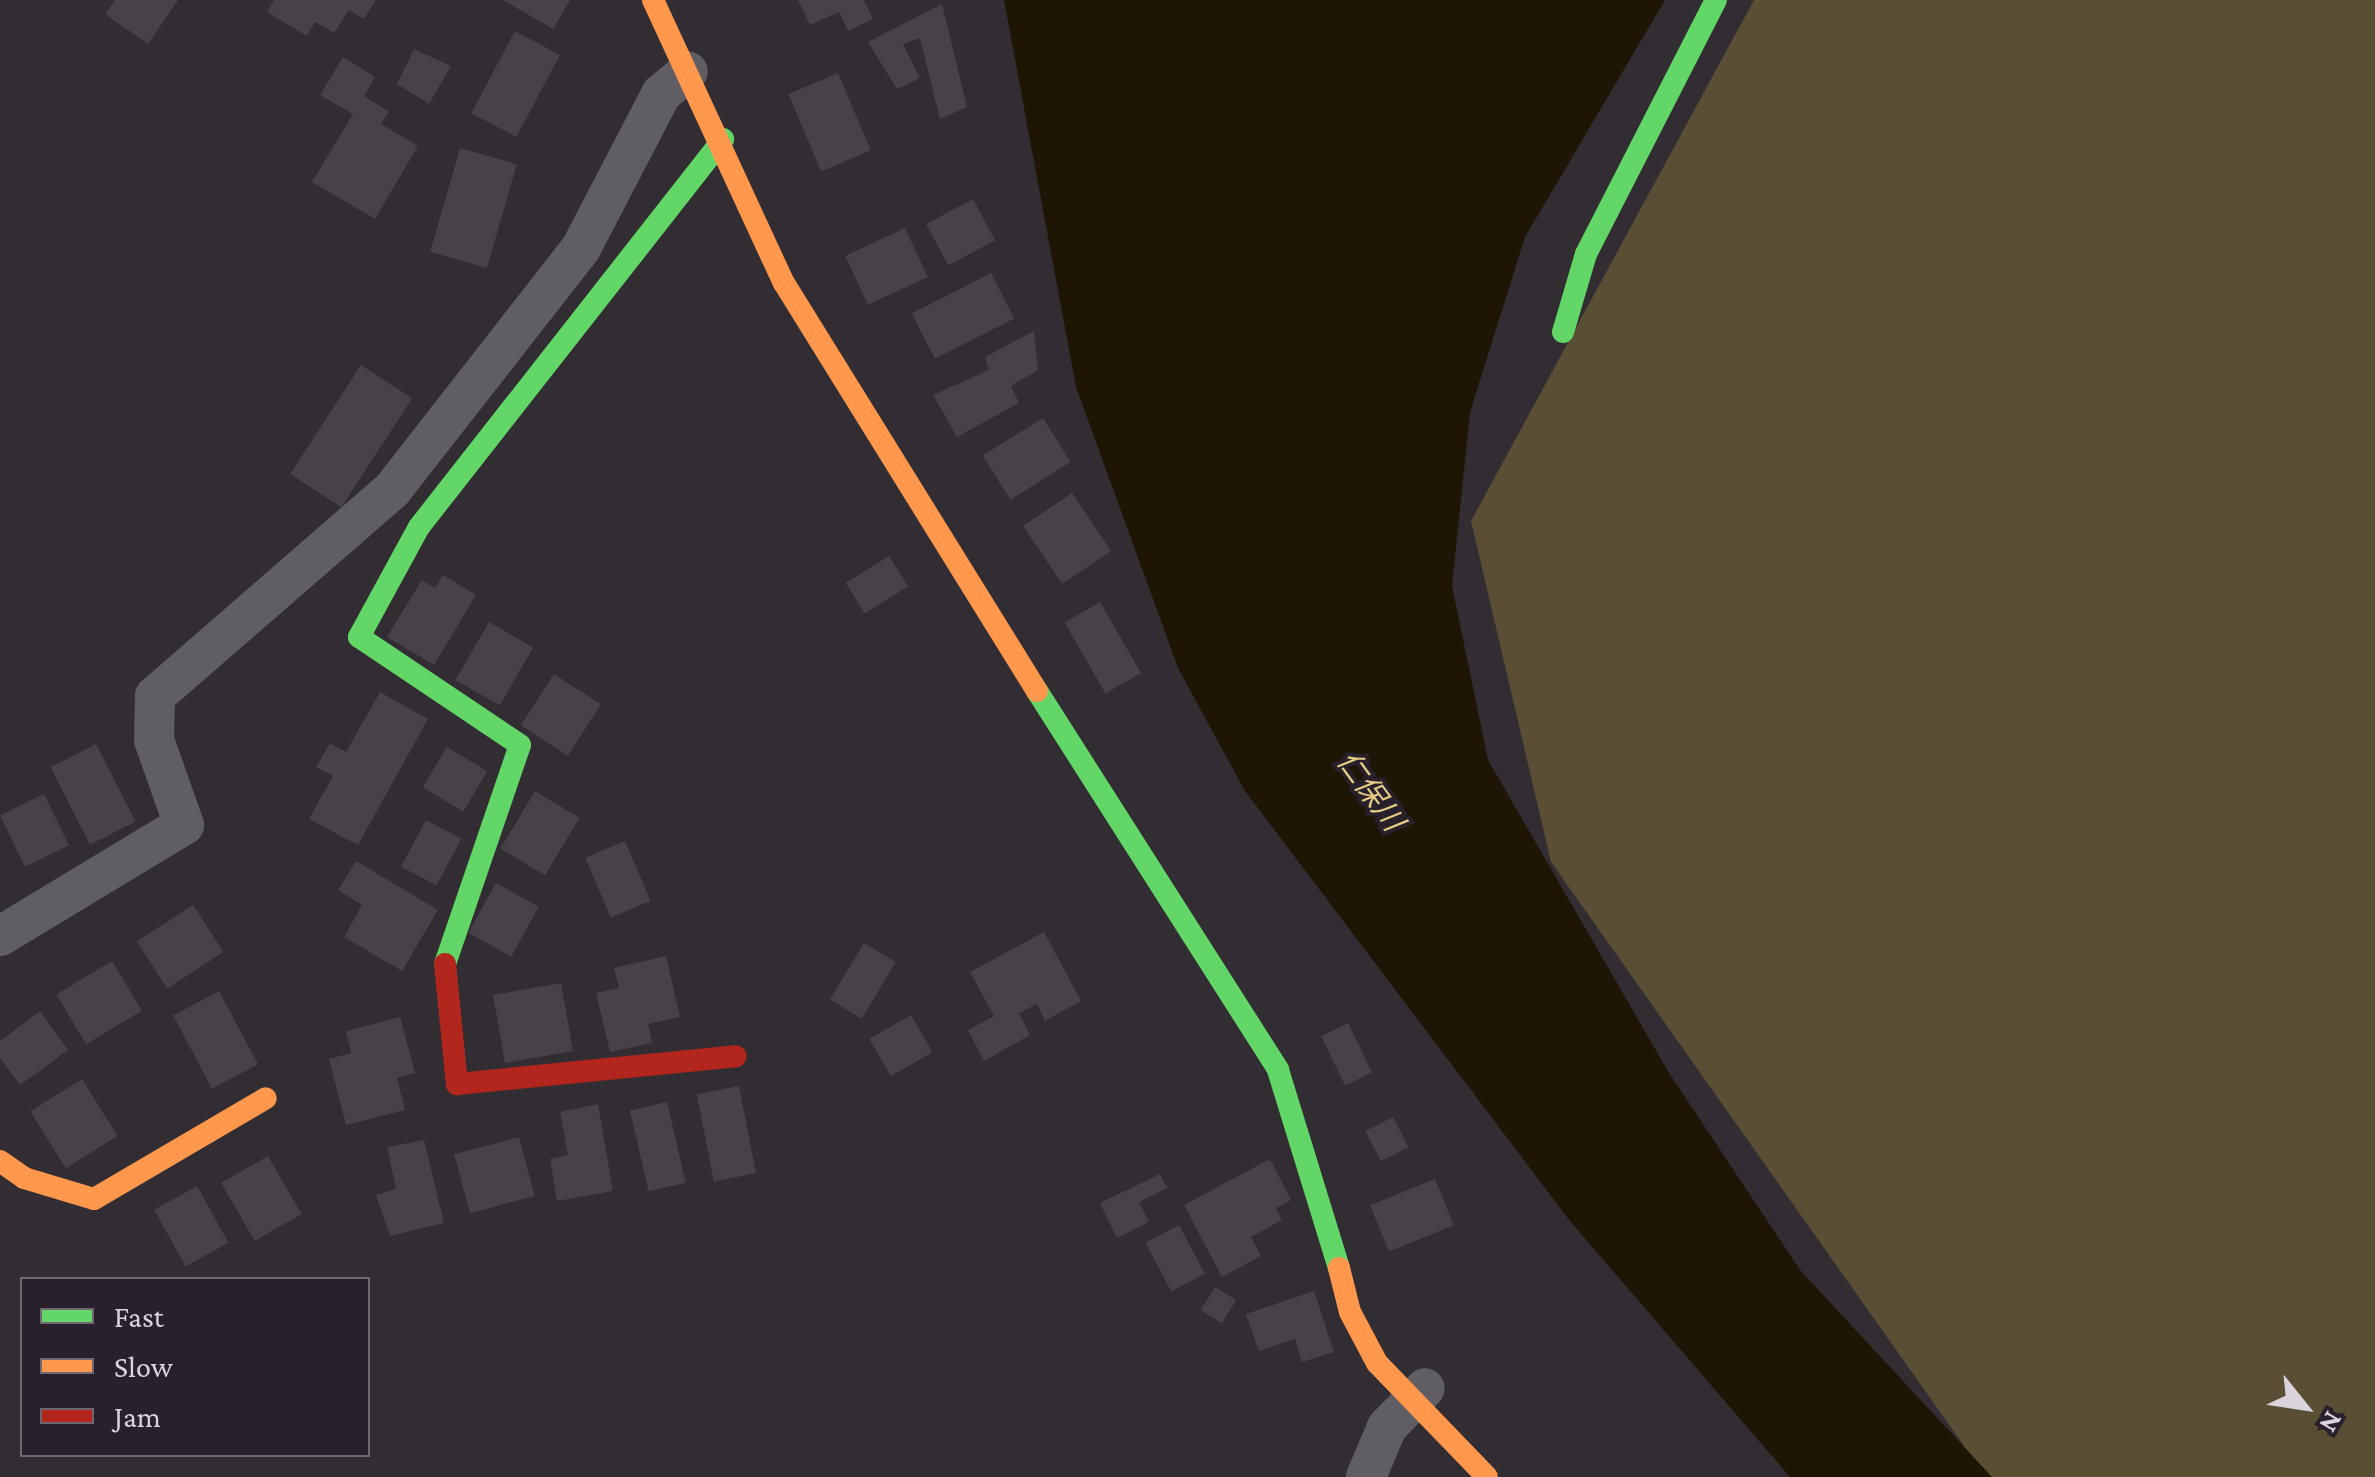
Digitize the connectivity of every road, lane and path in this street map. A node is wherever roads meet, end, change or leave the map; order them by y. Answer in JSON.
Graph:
{"nodes":[{"id":1,"x":653,"y":0,"type":"edge"},
{"id":2,"x":1716,"y":0,"type":"edge"},
{"id":3,"x":688,"y":71,"type":"junction"},
{"id":4,"x":723,"y":139,"type":"junction"},
{"id":5,"x":1563,"y":332,"type":"dead end"},
{"id":6,"x":0,"y":936,"type":"edge"},
{"id":7,"x":736,"y":1056,"type":"dead end"},
{"id":8,"x":266,"y":1098,"type":"dead end"},
{"id":9,"x":0,"y":1160,"type":"edge"},
{"id":10,"x":1417,"y":1395,"type":"junction"},
{"id":11,"x":1366,"y":1477,"type":"edge"},
{"id":12,"x":1487,"y":1477,"type":"edge"}],
"edges":[{"from":1,"to":3,"type":"street"},
{"from":2,"to":5,"type":"street"},
{"from":3,"to":4,"type":"street"},
{"from":3,"to":6,"type":"street"},
{"from":4,"to":7,"type":"street"},
{"from":4,"to":10,"type":"street"},
{"from":8,"to":9,"type":"street"},
{"from":10,"to":11,"type":"street"},
{"from":10,"to":12,"type":"street"}]}
